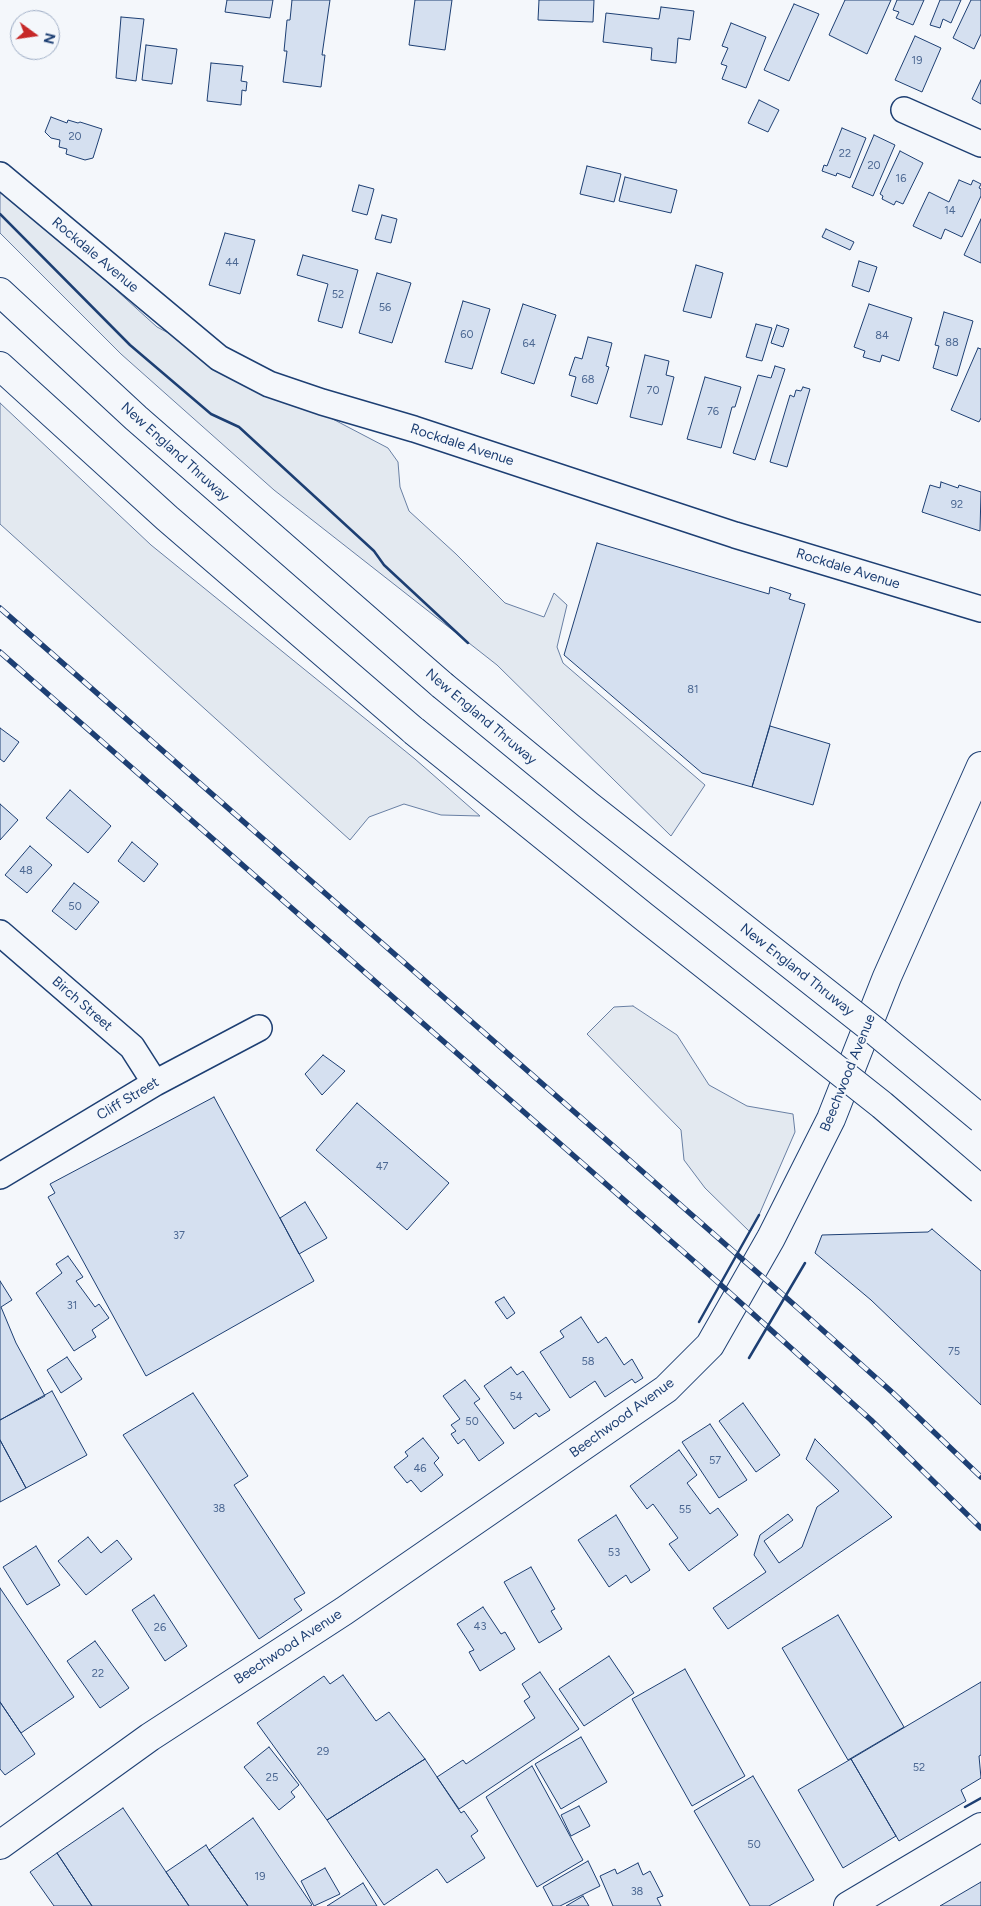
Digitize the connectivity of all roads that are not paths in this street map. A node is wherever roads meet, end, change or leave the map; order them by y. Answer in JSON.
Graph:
{"nodes":[{"id":1,"x":904,"y":110,"type":"dead end"},
{"id":2,"x":981,"y":144,"type":"edge"},
{"id":3,"x":0,"y":175,"type":"edge"},
{"id":4,"x":0,"y":292,"type":"edge"},
{"id":5,"x":0,"y":366,"type":"edge"},
{"id":6,"x":981,"y":609,"type":"edge"},
{"id":7,"x":981,"y":766,"type":"edge"},
{"id":8,"x":0,"y":933,"type":"edge"},
{"id":9,"x":259,"y":1028,"type":"dead end"},
{"id":10,"x":155,"y":1083,"type":"junction"},
{"id":11,"x":981,"y":1119,"type":"edge"},
{"id":12,"x":0,"y":1176,"type":"edge"},
{"id":13,"x":981,"y":1190,"type":"edge"},
{"id":14,"x":981,"y":1827,"type":"edge"},
{"id":15,"x":0,"y":1845,"type":"edge"},
{"id":16,"x":848,"y":1906,"type":"edge"}],
"edges":[{"from":1,"to":2,"type":"street"},
{"from":3,"to":6,"type":"street","name":"Rockdale Avenue"},
{"from":4,"to":11,"type":"main road","name":"New England Thruway","bridge":true},
{"from":5,"to":13,"type":"main road","bridge":true},
{"from":7,"to":15,"type":"main road","name":"Beechwood Avenue"},
{"from":8,"to":10,"type":"street","name":"Birch Street"},
{"from":9,"to":10,"type":"street","name":"Cliff Street"},
{"from":10,"to":12,"type":"street","name":"Cliff Street"},
{"from":14,"to":16,"type":"main road"}]}
